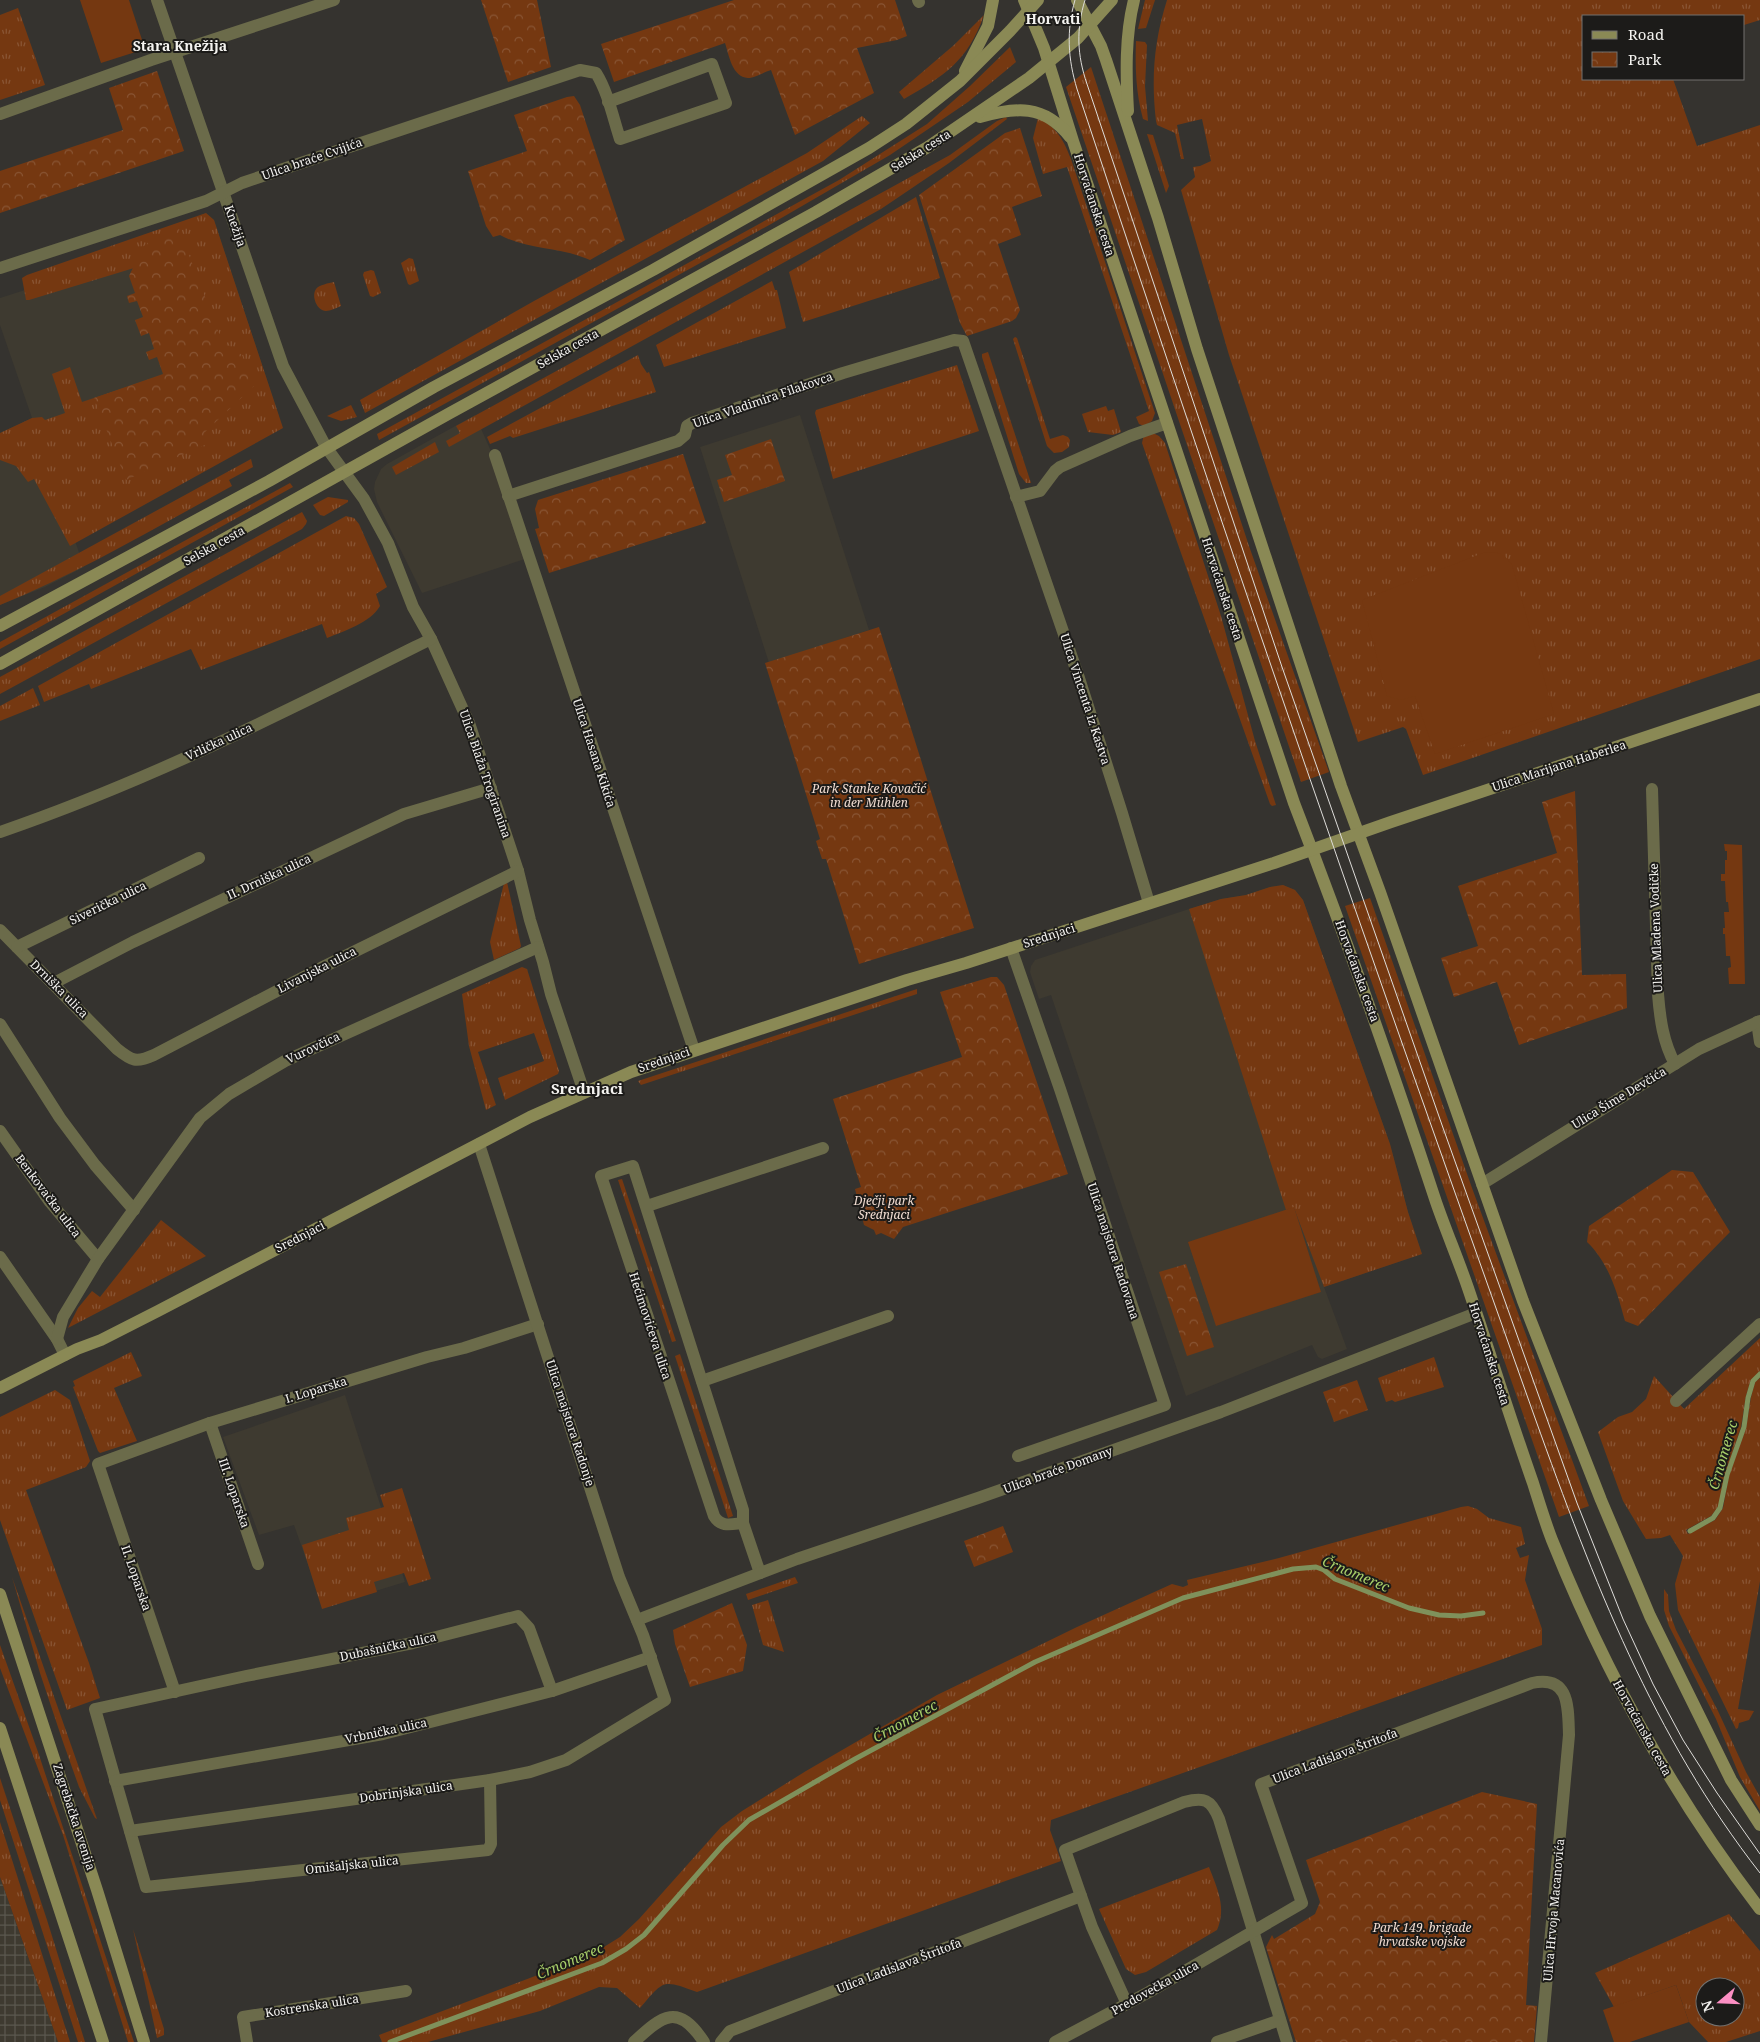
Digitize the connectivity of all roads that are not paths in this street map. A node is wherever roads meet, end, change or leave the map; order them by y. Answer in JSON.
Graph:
{"nodes":[{"id":1,"x":157,"y":0,"type":"edge"},
{"id":2,"x":334,"y":0,"type":"edge"},
{"id":3,"x":993,"y":0,"type":"edge"},
{"id":4,"x":1038,"y":0,"type":"edge"},
{"id":5,"x":1077,"y":0,"type":"edge"},
{"id":6,"x":1112,"y":0,"type":"edge"},
{"id":7,"x":1134,"y":0,"type":"edge"},
{"id":8,"x":1027,"y":5,"type":"edge"},
{"id":9,"x":1091,"y":25,"type":"junction"},
{"id":10,"x":175,"y":53,"type":"junction"},
{"id":11,"x":1048,"y":62,"type":"junction"},
{"id":12,"x":960,"y":81,"type":"junction"},
{"id":13,"x":608,"y":102,"type":"junction"},
{"id":14,"x":0,"y":114,"type":"edge"},
{"id":15,"x":972,"y":119,"type":"junction"},
{"id":16,"x":1129,"y":129,"type":"junction"},
{"id":17,"x":1073,"y":141,"type":"junction"},
{"id":18,"x":223,"y":193,"type":"junction"},
{"id":19,"x":0,"y":268,"type":"edge"},
{"id":20,"x":966,"y":347,"type":"joint"},
{"id":21,"x":1167,"y":423,"type":"junction"},
{"id":22,"x":326,"y":447,"type":"junction"},
{"id":23,"x":495,"y":455,"type":"dead end"},
{"id":24,"x":344,"y":473,"type":"junction"},
{"id":25,"x":508,"y":496,"type":"junction"},
{"id":26,"x":1016,"y":497,"type":"junction"},
{"id":27,"x":0,"y":626,"type":"edge"},
{"id":28,"x":431,"y":639,"type":"junction"},
{"id":29,"x":0,"y":664,"type":"edge"},
{"id":30,"x":1760,"y":699,"type":"edge"},
{"id":31,"x":491,"y":788,"type":"junction"},
{"id":32,"x":1652,"y":789,"type":"dead end"},
{"id":33,"x":0,"y":832,"type":"edge"},
{"id":34,"x":1359,"y":833,"type":"junction"},
{"id":35,"x":1312,"y":850,"type":"junction"},
{"id":36,"x":199,"y":858,"type":"dead end"},
{"id":37,"x":518,"y":871,"type":"junction"},
{"id":38,"x":1149,"y":903,"type":"junction"},
{"id":39,"x":0,"y":930,"type":"edge"},
{"id":40,"x":17,"y":947,"type":"junction"},
{"id":41,"x":538,"y":947,"type":"junction"},
{"id":42,"x":1011,"y":948,"type":"junction"},
{"id":43,"x":54,"y":983,"type":"junction"},
{"id":44,"x":1759,"y":1021,"type":"edge"},
{"id":45,"x":0,"y":1024,"type":"edge"},
{"id":46,"x":1760,"y":1042,"type":"edge"},
{"id":47,"x":117,"y":1049,"type":"joint"},
{"id":48,"x":694,"y":1050,"type":"junction"},
{"id":49,"x":1675,"y":1064,"type":"junction"},
{"id":50,"x":584,"y":1092,"type":"junction"},
{"id":51,"x":0,"y":1131,"type":"edge"},
{"id":52,"x":479,"y":1144,"type":"junction"},
{"id":53,"x":823,"y":1148,"type":"dead end"},
{"id":54,"x":1482,"y":1184,"type":"junction"},
{"id":55,"x":646,"y":1206,"type":"junction"},
{"id":56,"x":134,"y":1210,"type":"junction"},
{"id":57,"x":0,"y":1257,"type":"edge"},
{"id":58,"x":98,"y":1259,"type":"junction"},
{"id":59,"x":1476,"y":1313,"type":"junction"},
{"id":60,"x":888,"y":1316,"type":"dead end"},
{"id":61,"x":538,"y":1324,"type":"junction"},
{"id":62,"x":1760,"y":1324,"type":"edge"},
{"id":63,"x":57,"y":1339,"type":"junction"},
{"id":64,"x":65,"y":1355,"type":"junction"},
{"id":65,"x":702,"y":1382,"type":"junction"},
{"id":66,"x":0,"y":1388,"type":"edge"},
{"id":67,"x":1676,"y":1401,"type":"dead end"},
{"id":68,"x":210,"y":1422,"type":"junction"},
{"id":69,"x":1018,"y":1456,"type":"dead end"},
{"id":70,"x":98,"y":1464,"type":"joint"},
{"id":71,"x":743,"y":1523,"type":"junction"},
{"id":72,"x":258,"y":1564,"type":"dead end"},
{"id":73,"x":760,"y":1572,"type":"junction"},
{"id":74,"x":0,"y":1594,"type":"edge"},
{"id":75,"x":637,"y":1620,"type":"junction"},
{"id":76,"x":651,"y":1657,"type":"junction"},
{"id":77,"x":552,"y":1691,"type":"junction"},
{"id":78,"x":175,"y":1692,"type":"junction"},
{"id":79,"x":665,"y":1700,"type":"joint"},
{"id":80,"x":0,"y":1728,"type":"edge"},
{"id":81,"x":1565,"y":1778,"type":"joint"},
{"id":82,"x":490,"y":1780,"type":"junction"},
{"id":83,"x":115,"y":1781,"type":"junction"},
{"id":84,"x":1760,"y":1825,"type":"edge"},
{"id":85,"x":130,"y":1831,"type":"junction"},
{"id":86,"x":1081,"y":1896,"type":"junction"},
{"id":87,"x":1760,"y":1908,"type":"edge"},
{"id":88,"x":1253,"y":1931,"type":"junction"},
{"id":89,"x":406,"y":1991,"type":"dead end"},
{"id":90,"x":1127,"y":2004,"type":"junction"},
{"id":91,"x":1280,"y":2020,"type":"junction"},
{"id":92,"x":103,"y":2042,"type":"edge"},
{"id":93,"x":144,"y":2042,"type":"edge"},
{"id":94,"x":247,"y":2042,"type":"edge"},
{"id":95,"x":634,"y":2042,"type":"edge"},
{"id":96,"x":704,"y":2042,"type":"edge"},
{"id":97,"x":721,"y":2042,"type":"edge"},
{"id":98,"x":1055,"y":2042,"type":"edge"},
{"id":99,"x":1217,"y":2042,"type":"edge"},
{"id":100,"x":1287,"y":2042,"type":"edge"},
{"id":101,"x":1541,"y":2042,"type":"edge"}],
"edges":[{"from":1,"to":10,"type":"street","name":"Knežija"},
{"from":2,"to":10,"type":"street"},
{"from":3,"to":12,"type":"street"},
{"from":4,"to":8,"type":"street"},
{"from":5,"to":9,"type":"street"},
{"from":6,"to":9,"type":"street","name":"Selska cesta"},
{"from":7,"to":16,"type":"street"},
{"from":8,"to":11,"type":"street","name":"Horvaćanska cesta"},
{"from":8,"to":12,"type":"street"},
{"from":9,"to":11,"type":"street","name":"Selska cesta"},
{"from":9,"to":16,"type":"street"},
{"from":10,"to":14,"type":"street"},
{"from":10,"to":18,"type":"street","name":"Knežija"},
{"from":11,"to":15,"type":"street","name":"Selska cesta"},
{"from":11,"to":17,"type":"street","name":"Horvaćanska cesta"},
{"from":12,"to":22,"type":"street"},
{"from":13,"to":13,"type":"street","name":"Ulica braće Cvijića"},
{"from":13,"to":18,"type":"street","name":"Ulica braće Cvijića"},
{"from":15,"to":17,"type":"street"},
{"from":15,"to":24,"type":"street","name":"Selska cesta"},
{"from":16,"to":34,"type":"street"},
{"from":17,"to":21,"type":"street","name":"Horvaćanska cesta"},
{"from":18,"to":19,"type":"street","name":"Ulica braće Cvijića"},
{"from":18,"to":22,"type":"street","name":"Knežija"},
{"from":20,"to":25,"type":"street","name":"Ulica Vladimira Filakovca"},
{"from":20,"to":26,"type":"street","name":"Ulica Vincenta iz Kastva"},
{"from":21,"to":26,"type":"street"},
{"from":21,"to":35,"type":"street","name":"Horvaćanska cesta"},
{"from":22,"to":24,"type":"street","name":"Knežija"},
{"from":22,"to":27,"type":"street"},
{"from":23,"to":25,"type":"street","name":"Ulica Hasana Kikića"},
{"from":24,"to":28,"type":"street","name":"Ulica Blaža Trogiranina"},
{"from":24,"to":29,"type":"street","name":"Selska cesta"},
{"from":25,"to":48,"type":"street","name":"Ulica Hasana Kikića"},
{"from":26,"to":38,"type":"street","name":"Ulica Vincenta iz Kastva"},
{"from":28,"to":31,"type":"street","name":"Ulica Blaža Trogiranina"},
{"from":28,"to":33,"type":"street","name":"Vrlička ulica"},
{"from":30,"to":34,"type":"street","name":"Ulica Marijana Haberlea"},
{"from":31,"to":37,"type":"street","name":"Ulica Blaža Trogiranina"},
{"from":31,"to":43,"type":"street","name":"II. Drniška ulica"},
{"from":32,"to":49,"type":"street","name":"Ulica Mladena Vodičke"},
{"from":34,"to":35,"type":"street","name":"Ulica Marijana Haberlea"},
{"from":34,"to":54,"type":"street"},
{"from":35,"to":38,"type":"street","name":"Srednjaci"},
{"from":35,"to":59,"type":"street","name":"Horvaćanska cesta"},
{"from":36,"to":40,"type":"street","name":"Siverička ulica"},
{"from":37,"to":41,"type":"street","name":"Ulica Blaža Trogiranina"},
{"from":37,"to":47,"type":"street","name":"Livanjska ulica"},
{"from":38,"to":42,"type":"street","name":"Srednjaci"},
{"from":39,"to":40,"type":"street","name":"Drniška ulica"},
{"from":40,"to":43,"type":"street","name":"Drniška ulica"},
{"from":41,"to":50,"type":"street","name":"Ulica Blaža Trogiranina"},
{"from":41,"to":56,"type":"street","name":"Vurovčica"},
{"from":42,"to":48,"type":"street","name":"Srednjaci"},
{"from":42,"to":69,"type":"street","name":"Ulica majstora Radovana"},
{"from":43,"to":47,"type":"street","name":"Drniška ulica"},
{"from":44,"to":46,"type":"street"},
{"from":44,"to":49,"type":"street","name":"Ulica Šime Devčića"},
{"from":45,"to":56,"type":"street"},
{"from":48,"to":50,"type":"street","name":"Srednjaci"},
{"from":49,"to":54,"type":"street","name":"Ulica Šime Devčića"},
{"from":50,"to":52,"type":"street","name":"Srednjaci"},
{"from":51,"to":58,"type":"street","name":"Benkovačka ulica"},
{"from":52,"to":61,"type":"street","name":"Ulica majstora Radonje"},
{"from":52,"to":64,"type":"street","name":"Srednjaci"},
{"from":53,"to":55,"type":"street"},
{"from":54,"to":84,"type":"street"},
{"from":55,"to":65,"type":"street","name":"Hećimovićeva ulica"},
{"from":55,"to":71,"type":"street","name":"Hećimovićeva ulica"},
{"from":56,"to":58,"type":"street","name":"Vurovčica"},
{"from":57,"to":63,"type":"street"},
{"from":58,"to":63,"type":"street","name":"Vurovčica"},
{"from":59,"to":73,"type":"street","name":"Ulica braće Domany"},
{"from":59,"to":87,"type":"street","name":"Horvaćanska cesta"},
{"from":60,"to":65,"type":"street"},
{"from":61,"to":68,"type":"street","name":"I. Loparska"},
{"from":61,"to":75,"type":"street","name":"Ulica majstora Radonje"},
{"from":62,"to":67,"type":"street"},
{"from":63,"to":64,"type":"street"},
{"from":64,"to":66,"type":"street","name":"Srednjaci"},
{"from":65,"to":71,"type":"street","name":"Hećimovićeva ulica"},
{"from":68,"to":70,"type":"street","name":"I. Loparska"},
{"from":68,"to":72,"type":"street","name":"III. Loparska"},
{"from":70,"to":78,"type":"street","name":"II. Loparska"},
{"from":71,"to":73,"type":"street","name":"Hećimovićeva ulica"},
{"from":73,"to":75,"type":"street","name":"Ulica braće Domany"},
{"from":74,"to":93,"type":"street","name":"Zagrebačka avenija"},
{"from":75,"to":76,"type":"street","name":"Ulica majstora Radonje"},
{"from":76,"to":77,"type":"street","name":"Vrbnička ulica"},
{"from":76,"to":79,"type":"street","name":"Ulica majstora Radonje"},
{"from":77,"to":78,"type":"street","name":"Dubašnička ulica"},
{"from":77,"to":83,"type":"street","name":"Vrbnička ulica"},
{"from":78,"to":83,"type":"street"},
{"from":79,"to":82,"type":"street","name":"Dobrinjska ulica"},
{"from":80,"to":92,"type":"street"},
{"from":81,"to":88,"type":"street","name":"Ulica Ladislava Štritofa"},
{"from":81,"to":101,"type":"street","name":"Ulica Hrvoja Macanovića"},
{"from":82,"to":85,"type":"street","name":"Dobrinjska ulica"},
{"from":82,"to":85,"type":"street","name":"Omišaljska ulica"},
{"from":83,"to":85,"type":"street"},
{"from":86,"to":88,"type":"street"},
{"from":86,"to":90,"type":"street"},
{"from":86,"to":97,"type":"street","name":"Ulica Ladislava Štritofa"},
{"from":88,"to":90,"type":"street","name":"Predovečka ulica"},
{"from":88,"to":91,"type":"street"},
{"from":89,"to":94,"type":"street","name":"Kostrenska ulica"},
{"from":90,"to":98,"type":"street","name":"Predovečka ulica"},
{"from":91,"to":99,"type":"street"},
{"from":91,"to":100,"type":"street"},
{"from":95,"to":96,"type":"street"}]}
